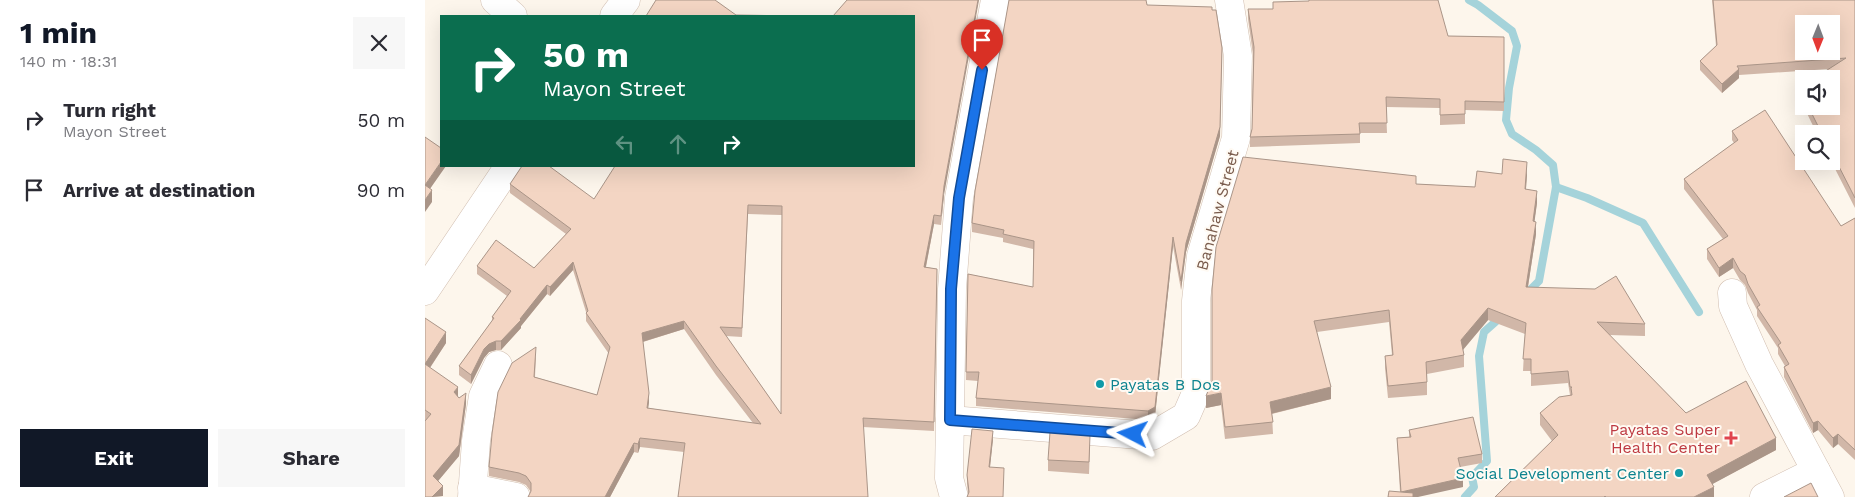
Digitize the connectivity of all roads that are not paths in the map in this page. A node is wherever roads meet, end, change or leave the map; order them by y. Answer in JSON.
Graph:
{"nodes":[{"id":1,"x":495,"y":0,"type":"edge"},
{"id":2,"x":626,"y":0,"type":"edge"},
{"id":3,"x":995,"y":0,"type":"edge"},
{"id":4,"x":1229,"y":0,"type":"edge"},
{"id":5,"x":512,"y":15,"type":"edge"},
{"id":6,"x":615,"y":15,"type":"edge"},
{"id":7,"x":508,"y":167,"type":"edge"},
{"id":8,"x":425,"y":291,"type":"edge"},
{"id":9,"x":1732,"y":293,"type":"dead end"},
{"id":10,"x":497,"y":366,"type":"dead end"},
{"id":11,"x":950,"y":420,"type":"junction"},
{"id":12,"x":1816,"y":471,"type":"junction"},
{"id":13,"x":472,"y":492,"type":"edge"},
{"id":14,"x":516,"y":497,"type":"edge"},
{"id":15,"x":955,"y":497,"type":"edge"},
{"id":16,"x":1765,"y":497,"type":"edge"},
{"id":17,"x":1830,"y":497,"type":"edge"}],
"edges":[{"from":1,"to":5,"type":"street"},
{"from":2,"to":6,"type":"street"},
{"from":3,"to":11,"type":"street"},
{"from":4,"to":11,"type":"street","name":"Banahaw Street"},
{"from":7,"to":8,"type":"street"},
{"from":9,"to":12,"type":"street"},
{"from":10,"to":13,"type":"street"},
{"from":11,"to":15,"type":"street"},
{"from":12,"to":16,"type":"street"},
{"from":12,"to":17,"type":"street"},
{"from":13,"to":14,"type":"street"}]}
